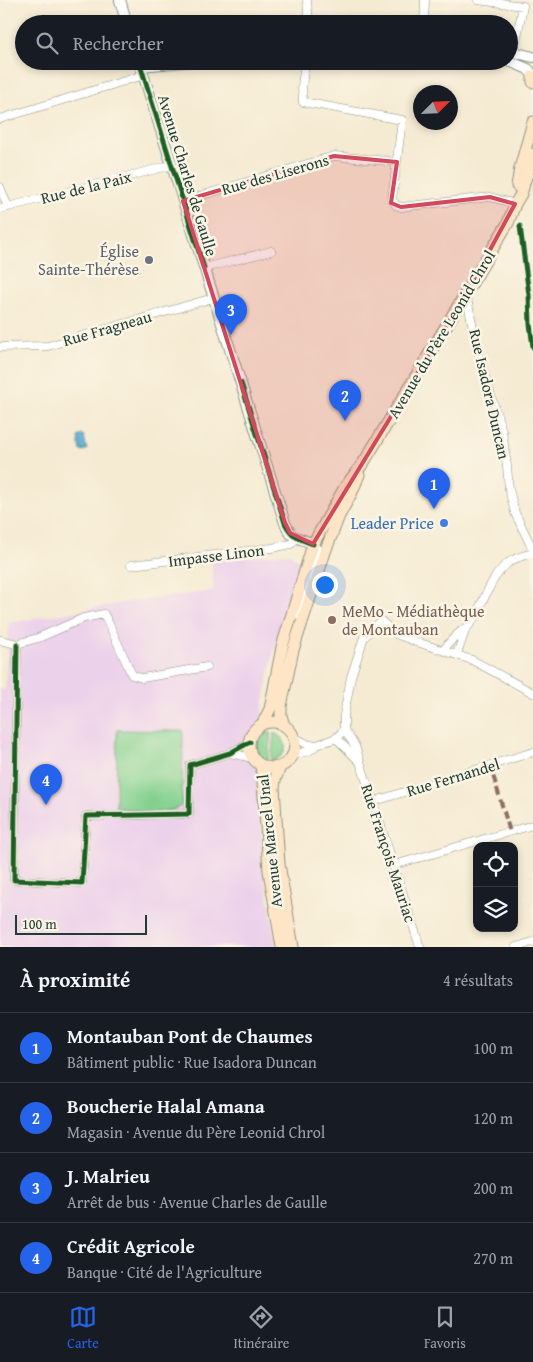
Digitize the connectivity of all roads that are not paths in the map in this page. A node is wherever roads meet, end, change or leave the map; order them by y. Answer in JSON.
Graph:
{"nodes":[{"id":1,"x":120,"y":0,"type":"edge"},
{"id":2,"x":307,"y":0,"type":"edge"},
{"id":3,"x":426,"y":0,"type":"edge"},
{"id":4,"x":478,"y":0,"type":"edge"},
{"id":5,"x":124,"y":15,"type":"edge"},
{"id":6,"x":308,"y":15,"type":"edge"},
{"id":7,"x":425,"y":15,"type":"edge"},
{"id":8,"x":518,"y":23,"type":"edge"},
{"id":9,"x":518,"y":55,"type":"edge"},
{"id":10,"x":533,"y":57,"type":"edge"},
{"id":11,"x":518,"y":60,"type":"edge"},
{"id":12,"x":135,"y":70,"type":"edge"},
{"id":13,"x":142,"y":70,"type":"edge"},
{"id":14,"x":304,"y":70,"type":"edge"},
{"id":15,"x":533,"y":76,"type":"edge"},
{"id":16,"x":533,"y":82,"type":"edge"},
{"id":17,"x":0,"y":119,"type":"edge"},
{"id":18,"x":533,"y":122,"type":"edge"},
{"id":19,"x":533,"y":154,"type":"edge"},
{"id":20,"x":397,"y":162,"type":"junction"},
{"id":21,"x":172,"y":164,"type":"junction"},
{"id":22,"x":0,"y":187,"type":"edge"},
{"id":23,"x":184,"y":201,"type":"junction"},
{"id":24,"x":515,"y":204,"type":"junction"},
{"id":25,"x":8,"y":207,"type":"junction"},
{"id":26,"x":0,"y":209,"type":"edge"},
{"id":27,"x":271,"y":251,"type":"dead end"},
{"id":28,"x":204,"y":268,"type":"junction"},
{"id":29,"x":466,"y":294,"type":"junction"},
{"id":30,"x":213,"y":298,"type":"junction"},
{"id":31,"x":0,"y":347,"type":"edge"},
{"id":32,"x":364,"y":462,"type":"junction"},
{"id":33,"x":325,"y":522,"type":"junction"},
{"id":34,"x":297,"y":538,"type":"junction"},
{"id":35,"x":313,"y":544,"type":"junction"},
{"id":36,"x":325,"y":552,"type":"junction"},
{"id":37,"x":533,"y":552,"type":"edge"},
{"id":38,"x":131,"y":565,"type":"dead end"},
{"id":39,"x":299,"y":628,"type":"junction"},
{"id":40,"x":466,"y":628,"type":"junction"},
{"id":41,"x":0,"y":640,"type":"edge"},
{"id":42,"x":17,"y":644,"type":"junction"},
{"id":43,"x":444,"y":650,"type":"junction"},
{"id":44,"x":457,"y":654,"type":"junction"},
{"id":45,"x":207,"y":667,"type":"dead end"},
{"id":46,"x":533,"y":693,"type":"edge"},
{"id":47,"x":263,"y":723,"type":"junction"},
{"id":48,"x":284,"y":725,"type":"junction"},
{"id":49,"x":344,"y":730,"type":"junction"},
{"id":50,"x":294,"y":737,"type":"junction"},
{"id":51,"x":336,"y":738,"type":"junction"},
{"id":52,"x":250,"y":742,"type":"junction"},
{"id":53,"x":317,"y":745,"type":"junction"},
{"id":54,"x":533,"y":752,"type":"edge"},
{"id":55,"x":230,"y":753,"type":"junction"},
{"id":56,"x":293,"y":755,"type":"junction"},
{"id":57,"x":358,"y":760,"type":"junction"},
{"id":58,"x":257,"y":761,"type":"junction"},
{"id":59,"x":280,"y":767,"type":"junction"},
{"id":60,"x":372,"y":802,"type":"junction"},
{"id":61,"x":533,"y":825,"type":"edge"},
{"id":62,"x":394,"y":865,"type":"junction"},
{"id":63,"x":533,"y":942,"type":"edge"},
{"id":64,"x":283,"y":947,"type":"edge"},
{"id":65,"x":293,"y":947,"type":"edge"},
{"id":66,"x":420,"y":947,"type":"edge"},
{"id":67,"x":516,"y":947,"type":"edge"}],
"edges":[{"from":1,"to":5,"type":"street"},
{"from":2,"to":6,"type":"street"},
{"from":3,"to":7,"type":"street"},
{"from":4,"to":8,"type":"street"},
{"from":9,"to":10,"type":"street"},
{"from":11,"to":15,"type":"street"},
{"from":12,"to":17,"type":"street"},
{"from":13,"to":21,"type":"street","name":"Avenue Charles de Gaulle"},
{"from":14,"to":20,"type":"street"},
{"from":15,"to":16,"type":"main road"},
{"from":18,"to":24,"type":"main road","name":"Avenue du Père Leonid Chrol"},
{"from":19,"to":24,"type":"main road","name":"Avenue du Père Leonid Chrol"},
{"from":20,"to":23,"type":"street","name":"Rue des Liserons"},
{"from":20,"to":24,"type":"street"},
{"from":21,"to":23,"type":"street","name":"Avenue Charles de Gaulle"},
{"from":21,"to":25,"type":"street","name":"Rue de la Paix"},
{"from":22,"to":25,"type":"street"},
{"from":23,"to":28,"type":"street","name":"Avenue Charles de Gaulle"},
{"from":24,"to":29,"type":"main road","name":"Avenue du Père Leonid Chrol"},
{"from":25,"to":26,"type":"street","name":"Rue de la Paix"},
{"from":27,"to":28,"type":"street"},
{"from":28,"to":30,"type":"street","name":"Avenue Charles de Gaulle"},
{"from":29,"to":32,"type":"main road","name":"Avenue du Père Leonid Chrol"},
{"from":29,"to":37,"type":"street","name":"Rue Isadora Duncan"},
{"from":30,"to":31,"type":"street","name":"Rue Fragneau"},
{"from":30,"to":34,"type":"street","name":"Avenue Charles de Gaulle"},
{"from":32,"to":33,"type":"main road","name":"Avenue du Père Leonid Chrol"},
{"from":32,"to":36,"type":"main road","name":"Avenue du Père Leonid Chrol"},
{"from":33,"to":35,"type":"main road","name":"Avenue du Père Leonid Chrol"},
{"from":33,"to":36,"type":"street"},
{"from":34,"to":35,"type":"street"},
{"from":34,"to":38,"type":"street","name":"Impasse Linon"},
{"from":35,"to":39,"type":"street"},
{"from":35,"to":47,"type":"main road"},
{"from":36,"to":39,"type":"main road"},
{"from":37,"to":40,"type":"street"},
{"from":39,"to":48,"type":"main road"},
{"from":40,"to":43,"type":"street"},
{"from":40,"to":44,"type":"street"},
{"from":41,"to":42,"type":"street"},
{"from":42,"to":45,"type":"street"},
{"from":42,"to":55,"type":"street"},
{"from":43,"to":44,"type":"street"},
{"from":43,"to":49,"type":"street"},
{"from":44,"to":46,"type":"street"},
{"from":47,"to":48,"type":"main road"},
{"from":47,"to":52,"type":"main road"},
{"from":48,"to":50,"type":"main road"},
{"from":49,"to":51,"type":"street"},
{"from":49,"to":57,"type":"street","name":"Rue François Mauriac"},
{"from":50,"to":53,"type":"street"},
{"from":50,"to":56,"type":"main road"},
{"from":51,"to":53,"type":"street"},
{"from":51,"to":57,"type":"street","name":"Rue François Mauriac"},
{"from":52,"to":55,"type":"street"},
{"from":52,"to":58,"type":"main road"},
{"from":53,"to":56,"type":"street"},
{"from":54,"to":60,"type":"street","name":"Rue Fernandel"},
{"from":55,"to":58,"type":"street"},
{"from":56,"to":59,"type":"main road"},
{"from":57,"to":60,"type":"street","name":"Rue François Mauriac"},
{"from":58,"to":59,"type":"main road"},
{"from":58,"to":64,"type":"main road","name":"Avenue Marcel Unal"},
{"from":59,"to":65,"type":"main road","name":"Avenue Marcel Unal"},
{"from":60,"to":62,"type":"street","name":"Rue François Mauriac"},
{"from":61,"to":62,"type":"street"},
{"from":62,"to":66,"type":"street","name":"Rue François Mauriac"},
{"from":63,"to":67,"type":"street"}]}
